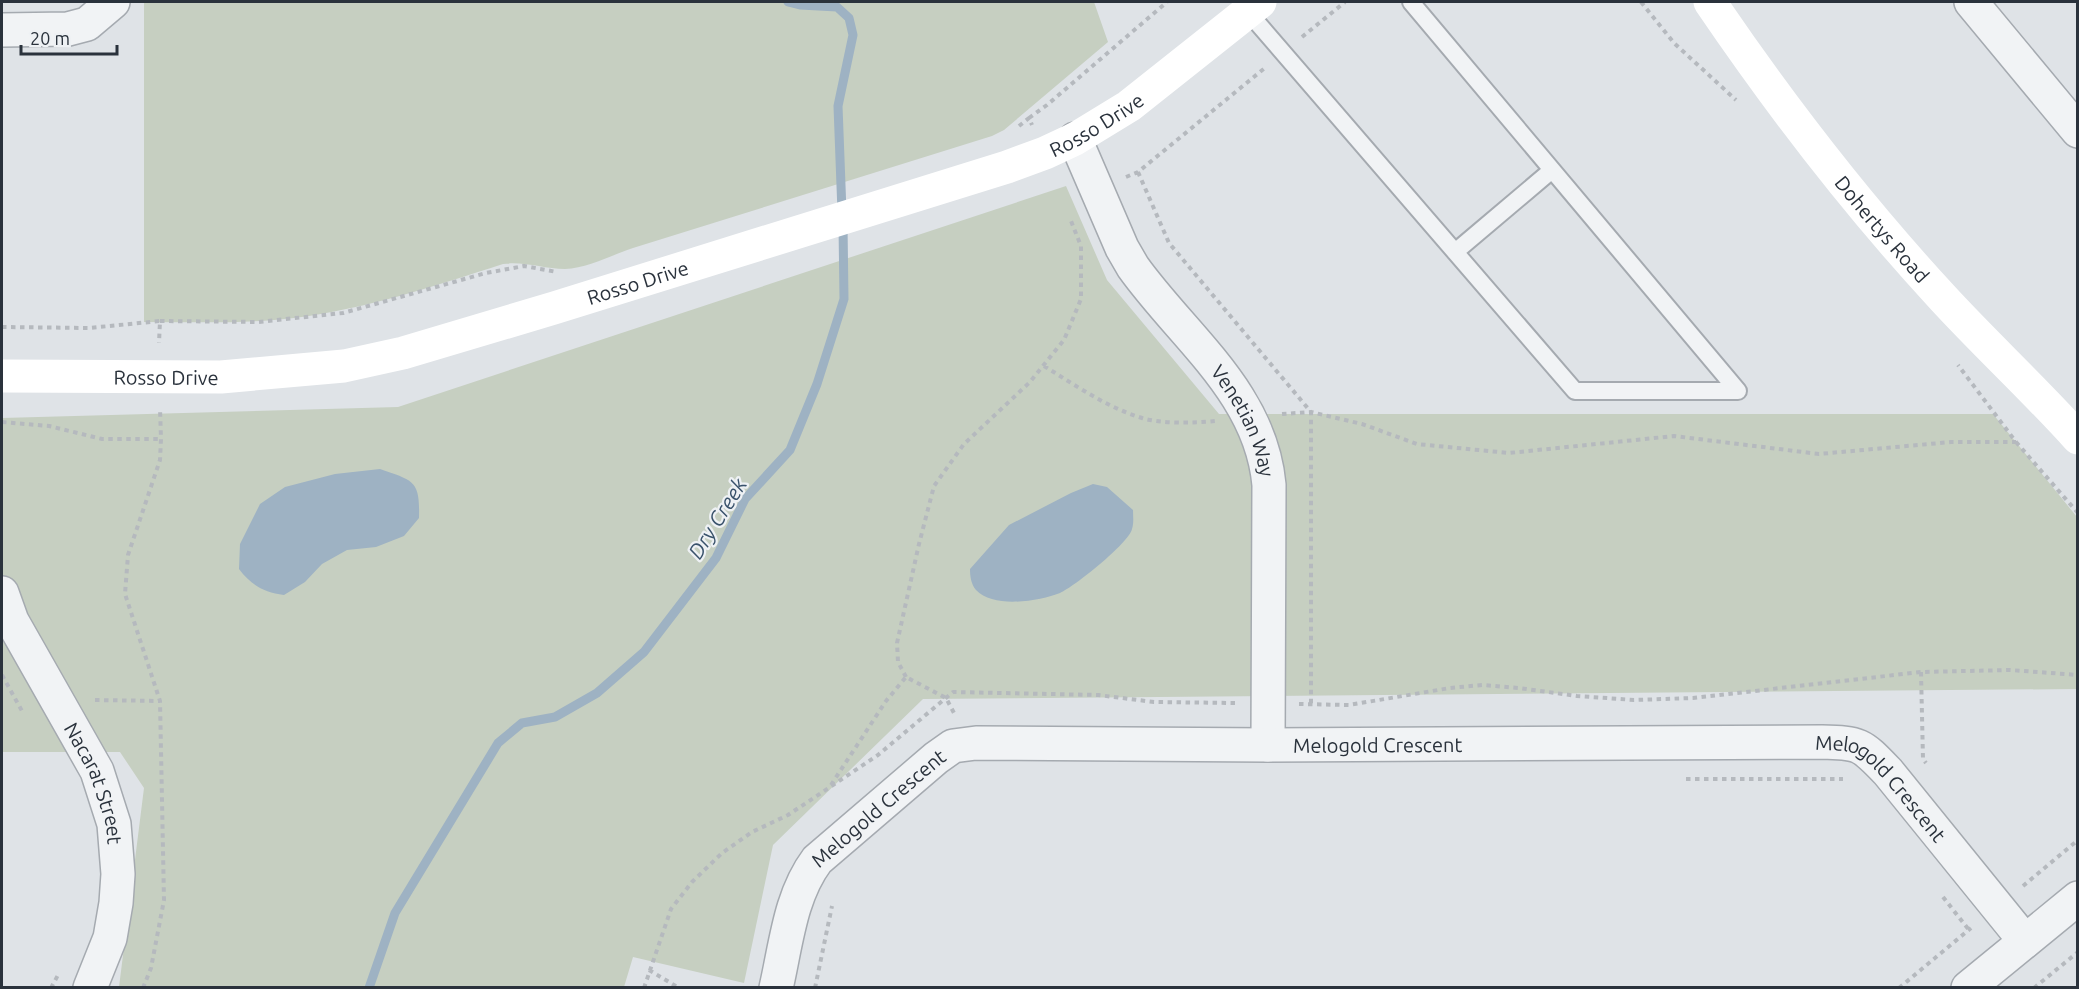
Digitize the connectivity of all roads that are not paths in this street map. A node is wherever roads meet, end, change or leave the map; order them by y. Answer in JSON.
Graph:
{"nodes":[{"id":1,"x":113,"y":2,"type":"edge"},
{"id":2,"x":1411,"y":2,"type":"edge"},
{"id":3,"x":1710,"y":2,"type":"edge"},
{"id":4,"x":1971,"y":2,"type":"edge"},
{"id":5,"x":1246,"y":10,"type":"edge"},
{"id":6,"x":2,"y":30,"type":"edge"},
{"id":7,"x":2078,"y":131,"type":"edge"},
{"id":8,"x":1075,"y":139,"type":"junction"},
{"id":9,"x":1552,"y":170,"type":"junction"},
{"id":10,"x":1455,"y":252,"type":"junction"},
{"id":11,"x":2,"y":376,"type":"edge"},
{"id":12,"x":2078,"y":438,"type":"edge"},
{"id":13,"x":2,"y":593,"type":"edge"},
{"id":14,"x":1268,"y":745,"type":"junction"},
{"id":15,"x":2078,"y":898,"type":"edge"},
{"id":16,"x":2025,"y":942,"type":"junction"},
{"id":17,"x":90,"y":987,"type":"edge"},
{"id":18,"x":776,"y":987,"type":"edge"},
{"id":19,"x":1968,"y":987,"type":"edge"}],
"edges":[{"from":1,"to":6,"type":"street"},
{"from":2,"to":9,"type":"lane"},
{"from":3,"to":12,"type":"street","name":"Dohertys Road"},
{"from":4,"to":7,"type":"street"},
{"from":5,"to":8,"type":"street","name":"Rosso Drive"},
{"from":5,"to":10,"type":"lane"},
{"from":8,"to":11,"type":"street","name":"Rosso Drive"},
{"from":8,"to":14,"type":"street","name":"Venetian Way"},
{"from":9,"to":10,"type":"lane"},
{"from":9,"to":10,"type":"lane"},
{"from":13,"to":17,"type":"street","name":"Nacarat Street"},
{"from":14,"to":16,"type":"street","name":"Melogold Crescent"},
{"from":14,"to":18,"type":"street","name":"Melogold Crescent"},
{"from":15,"to":16,"type":"street"},
{"from":16,"to":19,"type":"street"}]}
